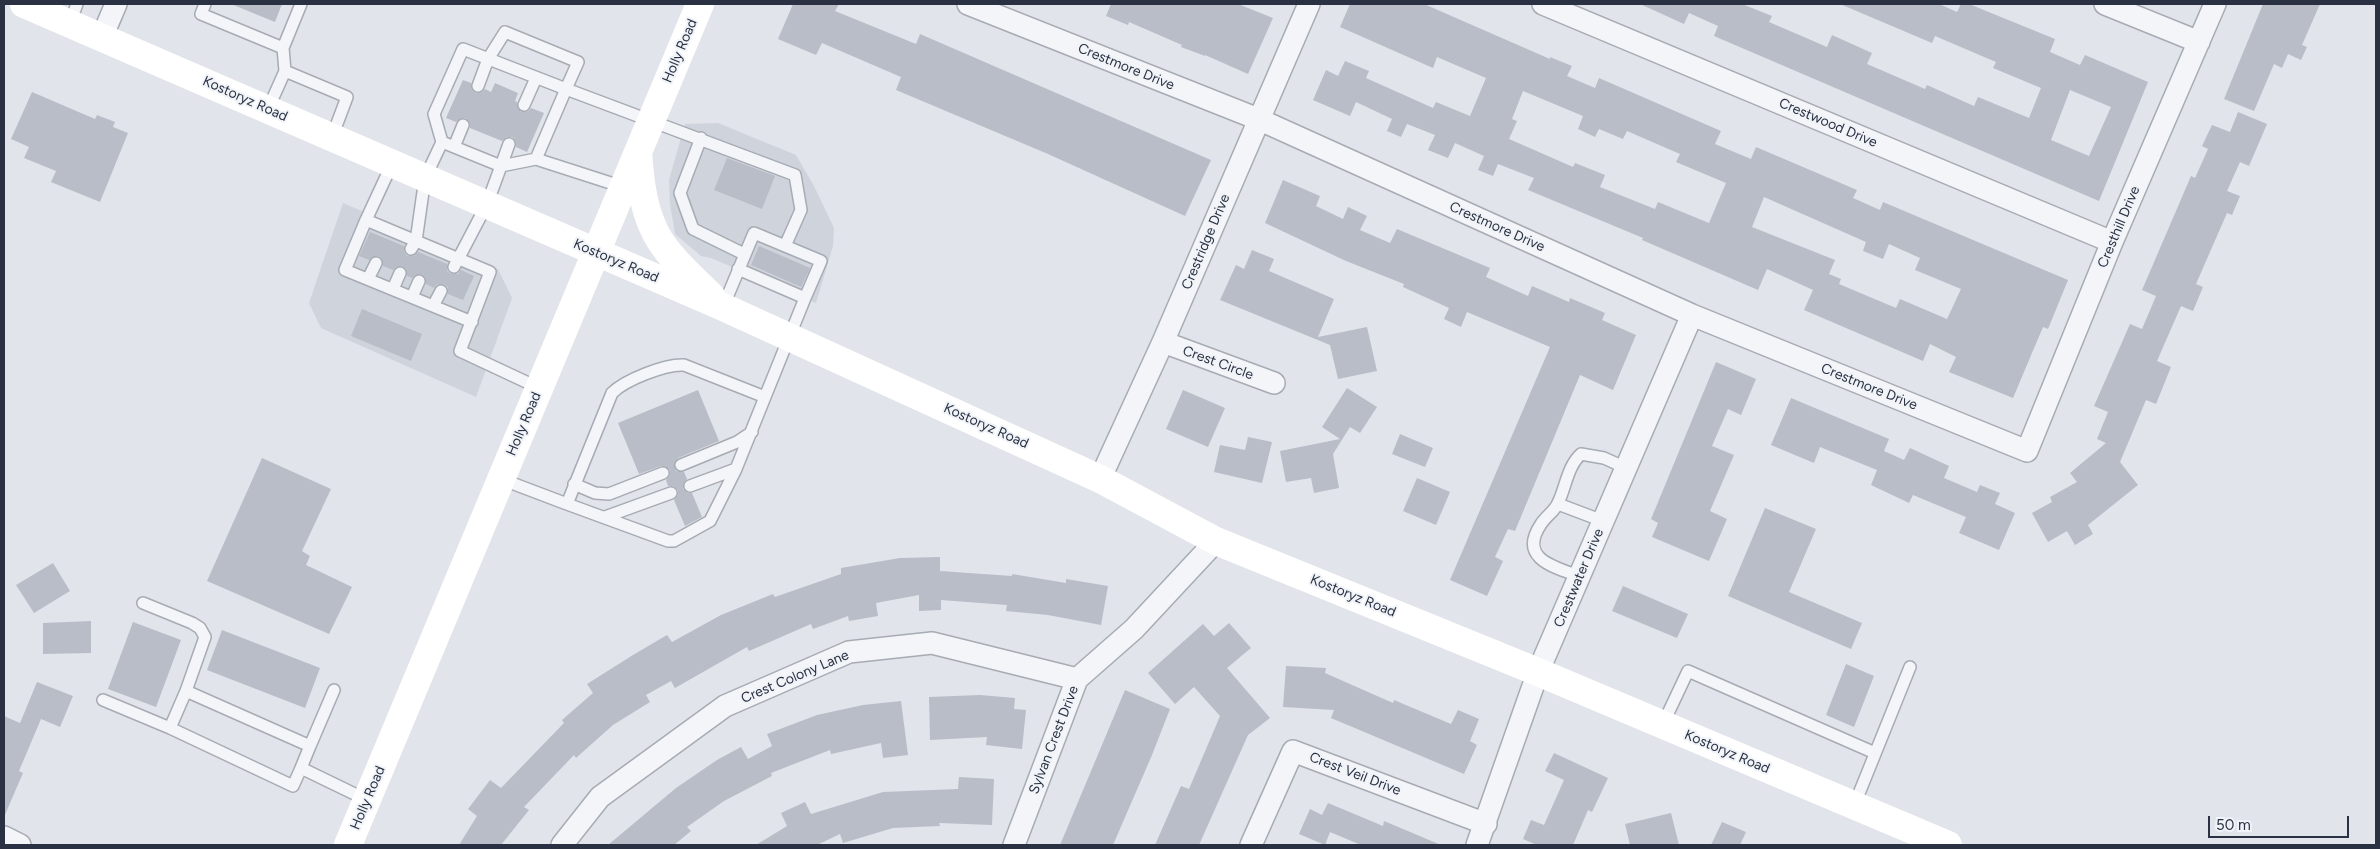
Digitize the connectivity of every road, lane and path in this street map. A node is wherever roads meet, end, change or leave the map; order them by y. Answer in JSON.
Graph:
{"nodes":[{"id":1,"x":24,"y":4,"type":"edge"},
{"id":2,"x":116,"y":4,"type":"edge"},
{"id":3,"x":206,"y":4,"type":"edge"},
{"id":4,"x":301,"y":4,"type":"edge"},
{"id":5,"x":700,"y":4,"type":"edge"},
{"id":6,"x":968,"y":4,"type":"edge"},
{"id":7,"x":1309,"y":4,"type":"edge"},
{"id":8,"x":1543,"y":4,"type":"edge"},
{"id":9,"x":2105,"y":4,"type":"edge"},
{"id":10,"x":2215,"y":4,"type":"edge"},
{"id":11,"x":1575,"y":10,"type":"edge"},
{"id":12,"x":73,"y":14,"type":"edge"},
{"id":13,"x":102,"y":37,"type":"junction"},
{"id":14,"x":2199,"y":42,"type":"junction"},
{"id":15,"x":283,"y":48,"type":"junction"},
{"id":16,"x":488,"y":59,"type":"junction"},
{"id":17,"x":285,"y":71,"type":"junction"},
{"id":18,"x":536,"y":78,"type":"junction"},
{"id":19,"x":478,"y":86,"type":"dead end"},
{"id":20,"x":566,"y":89,"type":"junction"},
{"id":21,"x":524,"y":105,"type":"dead end"},
{"id":22,"x":268,"y":109,"type":"junction"},
{"id":23,"x":1258,"y":119,"type":"junction"},
{"id":24,"x":651,"y":120,"type":"junction"},
{"id":25,"x":463,"y":125,"type":"dead end"},
{"id":26,"x":332,"y":137,"type":"junction"},
{"id":27,"x":701,"y":138,"type":"junction"},
{"id":28,"x":442,"y":142,"type":"junction"},
{"id":29,"x":510,"y":144,"type":"dead end"},
{"id":30,"x":454,"y":146,"type":"junction"},
{"id":31,"x":638,"y":152,"type":"junction"},
{"id":32,"x":536,"y":159,"type":"junction"},
{"id":33,"x":392,"y":164,"type":"junction"},
{"id":34,"x":501,"y":166,"type":"junction"},
{"id":35,"x":425,"y":178,"type":"junction"},
{"id":36,"x":623,"y":187,"type":"junction"},
{"id":37,"x":487,"y":204,"type":"junction"},
{"id":38,"x":366,"y":220,"type":"junction"},
{"id":39,"x":2112,"y":242,"type":"junction"},
{"id":40,"x":413,"y":245,"type":"junction"},
{"id":41,"x":779,"y":247,"type":"junction"},
{"id":42,"x":596,"y":253,"type":"junction"},
{"id":43,"x":744,"y":254,"type":"junction"},
{"id":44,"x":376,"y":263,"type":"dead end"},
{"id":45,"x":457,"y":263,"type":"junction"},
{"id":46,"x":738,"y":268,"type":"junction"},
{"id":47,"x":400,"y":273,"type":"dead end"},
{"id":48,"x":368,"y":279,"type":"junction"},
{"id":49,"x":419,"y":281,"type":"dead end"},
{"id":50,"x":393,"y":289,"type":"junction"},
{"id":51,"x":441,"y":291,"type":"dead end"},
{"id":52,"x":412,"y":297,"type":"junction"},
{"id":53,"x":806,"y":298,"type":"junction"},
{"id":54,"x":433,"y":306,"type":"junction"},
{"id":55,"x":723,"y":307,"type":"junction"},
{"id":56,"x":1692,"y":315,"type":"junction"},
{"id":57,"x":472,"y":322,"type":"junction"},
{"id":58,"x":789,"y":337,"type":"junction"},
{"id":59,"x":1163,"y":342,"type":"junction"},
{"id":60,"x":1274,"y":383,"type":"dead end"},
{"id":61,"x":539,"y":388,"type":"junction"},
{"id":62,"x":765,"y":397,"type":"junction"},
{"id":63,"x":752,"y":432,"type":"junction"},
{"id":64,"x":2027,"y":451,"type":"joint"},
{"id":65,"x":681,"y":465,"type":"dead end"},
{"id":66,"x":1626,"y":468,"type":"junction"},
{"id":67,"x":736,"y":469,"type":"junction"},
{"id":68,"x":663,"y":473,"type":"dead end"},
{"id":69,"x":501,"y":479,"type":"junction"},
{"id":70,"x":1100,"y":479,"type":"junction"},
{"id":71,"x":574,"y":484,"type":"junction"},
{"id":72,"x":690,"y":486,"type":"dead end"},
{"id":73,"x":671,"y":493,"type":"dead end"},
{"id":74,"x":566,"y":504,"type":"junction"},
{"id":75,"x":1558,"y":504,"type":"junction"},
{"id":76,"x":605,"y":518,"type":"junction"},
{"id":77,"x":1603,"y":521,"type":"junction"},
{"id":78,"x":1216,"y":541,"type":"junction"},
{"id":79,"x":1579,"y":576,"type":"junction"},
{"id":80,"x":143,"y":602,"type":"dead end"},
{"id":81,"x":1910,"y":667,"type":"dead end"},
{"id":82,"x":1538,"y":672,"type":"junction"},
{"id":83,"x":1077,"y":679,"type":"junction"},
{"id":84,"x":334,"y":690,"type":"dead end"},
{"id":85,"x":186,"y":691,"type":"junction"},
{"id":86,"x":103,"y":700,"type":"dead end"},
{"id":87,"x":1663,"y":724,"type":"junction"},
{"id":88,"x":170,"y":728,"type":"junction"},
{"id":89,"x":310,"y":746,"type":"junction"},
{"id":90,"x":1875,"y":753,"type":"junction"},
{"id":91,"x":302,"y":768,"type":"junction"},
{"id":92,"x":367,"y":800,"type":"junction"},
{"id":93,"x":1854,"y":806,"type":"junction"},
{"id":94,"x":1486,"y":824,"type":"junction"},
{"id":95,"x":4,"y":837,"type":"edge"},
{"id":96,"x":20,"y":845,"type":"edge"},
{"id":97,"x":348,"y":845,"type":"edge"},
{"id":98,"x":562,"y":845,"type":"edge"},
{"id":99,"x":1014,"y":845,"type":"edge"},
{"id":100,"x":1251,"y":845,"type":"edge"},
{"id":101,"x":1477,"y":845,"type":"edge"},
{"id":102,"x":1948,"y":845,"type":"edge"}],
"edges":[{"from":1,"to":12,"type":"main road","name":"Kostoryz Road"},
{"from":2,"to":13,"type":"street"},
{"from":3,"to":15,"type":"lane"},
{"from":4,"to":15,"type":"lane"},
{"from":5,"to":24,"type":"main road","name":"Holly Road"},
{"from":6,"to":23,"type":"street","name":"Crestmore Drive"},
{"from":7,"to":23,"type":"street","name":"Crestridge Drive"},
{"from":8,"to":11,"type":"street","name":"Crestwood Drive"},
{"from":9,"to":14,"type":"street"},
{"from":10,"to":14,"type":"street","name":"Cresthill Drive"},
{"from":11,"to":39,"type":"street","name":"Crestwood Drive"},
{"from":12,"to":13,"type":"main road","name":"Kostoryz Road"},
{"from":13,"to":22,"type":"main road","name":"Kostoryz Road"},
{"from":14,"to":39,"type":"street","name":"Cresthill Drive"},
{"from":15,"to":17,"type":"lane"},
{"from":16,"to":18,"type":"lane"},
{"from":16,"to":19,"type":"lane"},
{"from":16,"to":20,"type":"lane"},
{"from":16,"to":28,"type":"lane"},
{"from":17,"to":22,"type":"lane"},
{"from":17,"to":26,"type":"lane"},
{"from":18,"to":20,"type":"lane"},
{"from":18,"to":21,"type":"lane"},
{"from":20,"to":24,"type":"lane"},
{"from":20,"to":32,"type":"lane"},
{"from":22,"to":26,"type":"main road","name":"Kostoryz Road"},
{"from":23,"to":56,"type":"street","name":"Crestmore Drive"},
{"from":23,"to":59,"type":"street","name":"Crestridge Drive"},
{"from":24,"to":27,"type":"lane"},
{"from":24,"to":31,"type":"main road","name":"Holly Road"},
{"from":25,"to":30,"type":"lane"},
{"from":26,"to":33,"type":"main road","name":"Kostoryz Road"},
{"from":27,"to":41,"type":"lane"},
{"from":27,"to":43,"type":"lane"},
{"from":28,"to":30,"type":"lane"},
{"from":28,"to":35,"type":"lane"},
{"from":29,"to":34,"type":"lane"},
{"from":30,"to":34,"type":"lane"},
{"from":31,"to":36,"type":"main road","name":"Holly Road"},
{"from":31,"to":55,"type":"main road"},
{"from":32,"to":34,"type":"lane"},
{"from":32,"to":36,"type":"lane"},
{"from":33,"to":35,"type":"main road","name":"Kostoryz Road"},
{"from":33,"to":38,"type":"lane"},
{"from":34,"to":37,"type":"lane"},
{"from":35,"to":37,"type":"main road","name":"Kostoryz Road"},
{"from":35,"to":40,"type":"lane"},
{"from":36,"to":42,"type":"main road","name":"Holly Road"},
{"from":37,"to":42,"type":"main road","name":"Kostoryz Road"},
{"from":37,"to":45,"type":"lane"},
{"from":38,"to":40,"type":"lane"},
{"from":38,"to":48,"type":"lane"},
{"from":39,"to":64,"type":"street","name":"Cresthill Drive"},
{"from":40,"to":45,"type":"lane"},
{"from":41,"to":43,"type":"lane"},
{"from":41,"to":53,"type":"lane"},
{"from":42,"to":55,"type":"main road","name":"Kostoryz Road"},
{"from":42,"to":61,"type":"main road","name":"Holly Road"},
{"from":43,"to":46,"type":"lane"},
{"from":44,"to":48,"type":"lane"},
{"from":45,"to":57,"type":"lane"},
{"from":46,"to":53,"type":"lane"},
{"from":46,"to":55,"type":"lane"},
{"from":47,"to":50,"type":"lane"},
{"from":48,"to":50,"type":"lane"},
{"from":49,"to":52,"type":"lane"},
{"from":50,"to":52,"type":"lane"},
{"from":51,"to":54,"type":"lane"},
{"from":52,"to":54,"type":"lane"},
{"from":53,"to":58,"type":"lane"},
{"from":54,"to":57,"type":"lane"},
{"from":55,"to":58,"type":"main road","name":"Kostoryz Road"},
{"from":56,"to":64,"type":"street","name":"Crestmore Drive"},
{"from":56,"to":66,"type":"street","name":"Crestwater Drive"},
{"from":57,"to":61,"type":"lane"},
{"from":58,"to":62,"type":"lane"},
{"from":58,"to":70,"type":"main road","name":"Kostoryz Road"},
{"from":59,"to":60,"type":"street","name":"Crest Circle"},
{"from":59,"to":70,"type":"street","name":"Crestridge Drive"},
{"from":61,"to":69,"type":"main road","name":"Holly Road"},
{"from":62,"to":63,"type":"lane"},
{"from":62,"to":71,"type":"lane"},
{"from":63,"to":65,"type":"lane"},
{"from":63,"to":67,"type":"lane"},
{"from":66,"to":75,"type":"lane"},
{"from":66,"to":77,"type":"street","name":"Crestwater Drive"},
{"from":67,"to":72,"type":"lane"},
{"from":67,"to":76,"type":"lane"},
{"from":68,"to":71,"type":"lane"},
{"from":69,"to":74,"type":"lane"},
{"from":69,"to":92,"type":"main road","name":"Holly Road"},
{"from":70,"to":78,"type":"main road","name":"Kostoryz Road"},
{"from":71,"to":74,"type":"lane"},
{"from":73,"to":76,"type":"lane"},
{"from":74,"to":76,"type":"lane"},
{"from":75,"to":77,"type":"lane"},
{"from":75,"to":79,"type":"lane"},
{"from":77,"to":79,"type":"street","name":"Crestwater Drive"},
{"from":78,"to":82,"type":"main road","name":"Kostoryz Road"},
{"from":78,"to":83,"type":"street","name":"Sylvan Crest Drive"},
{"from":79,"to":82,"type":"street","name":"Crestwater Drive"},
{"from":80,"to":85,"type":"lane"},
{"from":81,"to":90,"type":"lane"},
{"from":82,"to":87,"type":"main road","name":"Kostoryz Road"},
{"from":82,"to":94,"type":"street","name":"Crestwater Drive"},
{"from":83,"to":98,"type":"street","name":"Crest Colony Lane"},
{"from":83,"to":99,"type":"street","name":"Sylvan Crest Drive"},
{"from":84,"to":89,"type":"lane"},
{"from":85,"to":88,"type":"lane"},
{"from":85,"to":89,"type":"lane"},
{"from":86,"to":88,"type":"lane"},
{"from":87,"to":90,"type":"lane"},
{"from":87,"to":93,"type":"main road","name":"Kostoryz Road"},
{"from":88,"to":91,"type":"lane"},
{"from":89,"to":91,"type":"lane"},
{"from":90,"to":93,"type":"lane"},
{"from":91,"to":92,"type":"lane"},
{"from":92,"to":97,"type":"main road","name":"Holly Road"},
{"from":93,"to":102,"type":"main road","name":"Kostoryz Road"},
{"from":94,"to":100,"type":"street","name":"Crest Veil Drive"},
{"from":94,"to":101,"type":"street","name":"Crestwater Drive"},
{"from":95,"to":96,"type":"street"}]}
